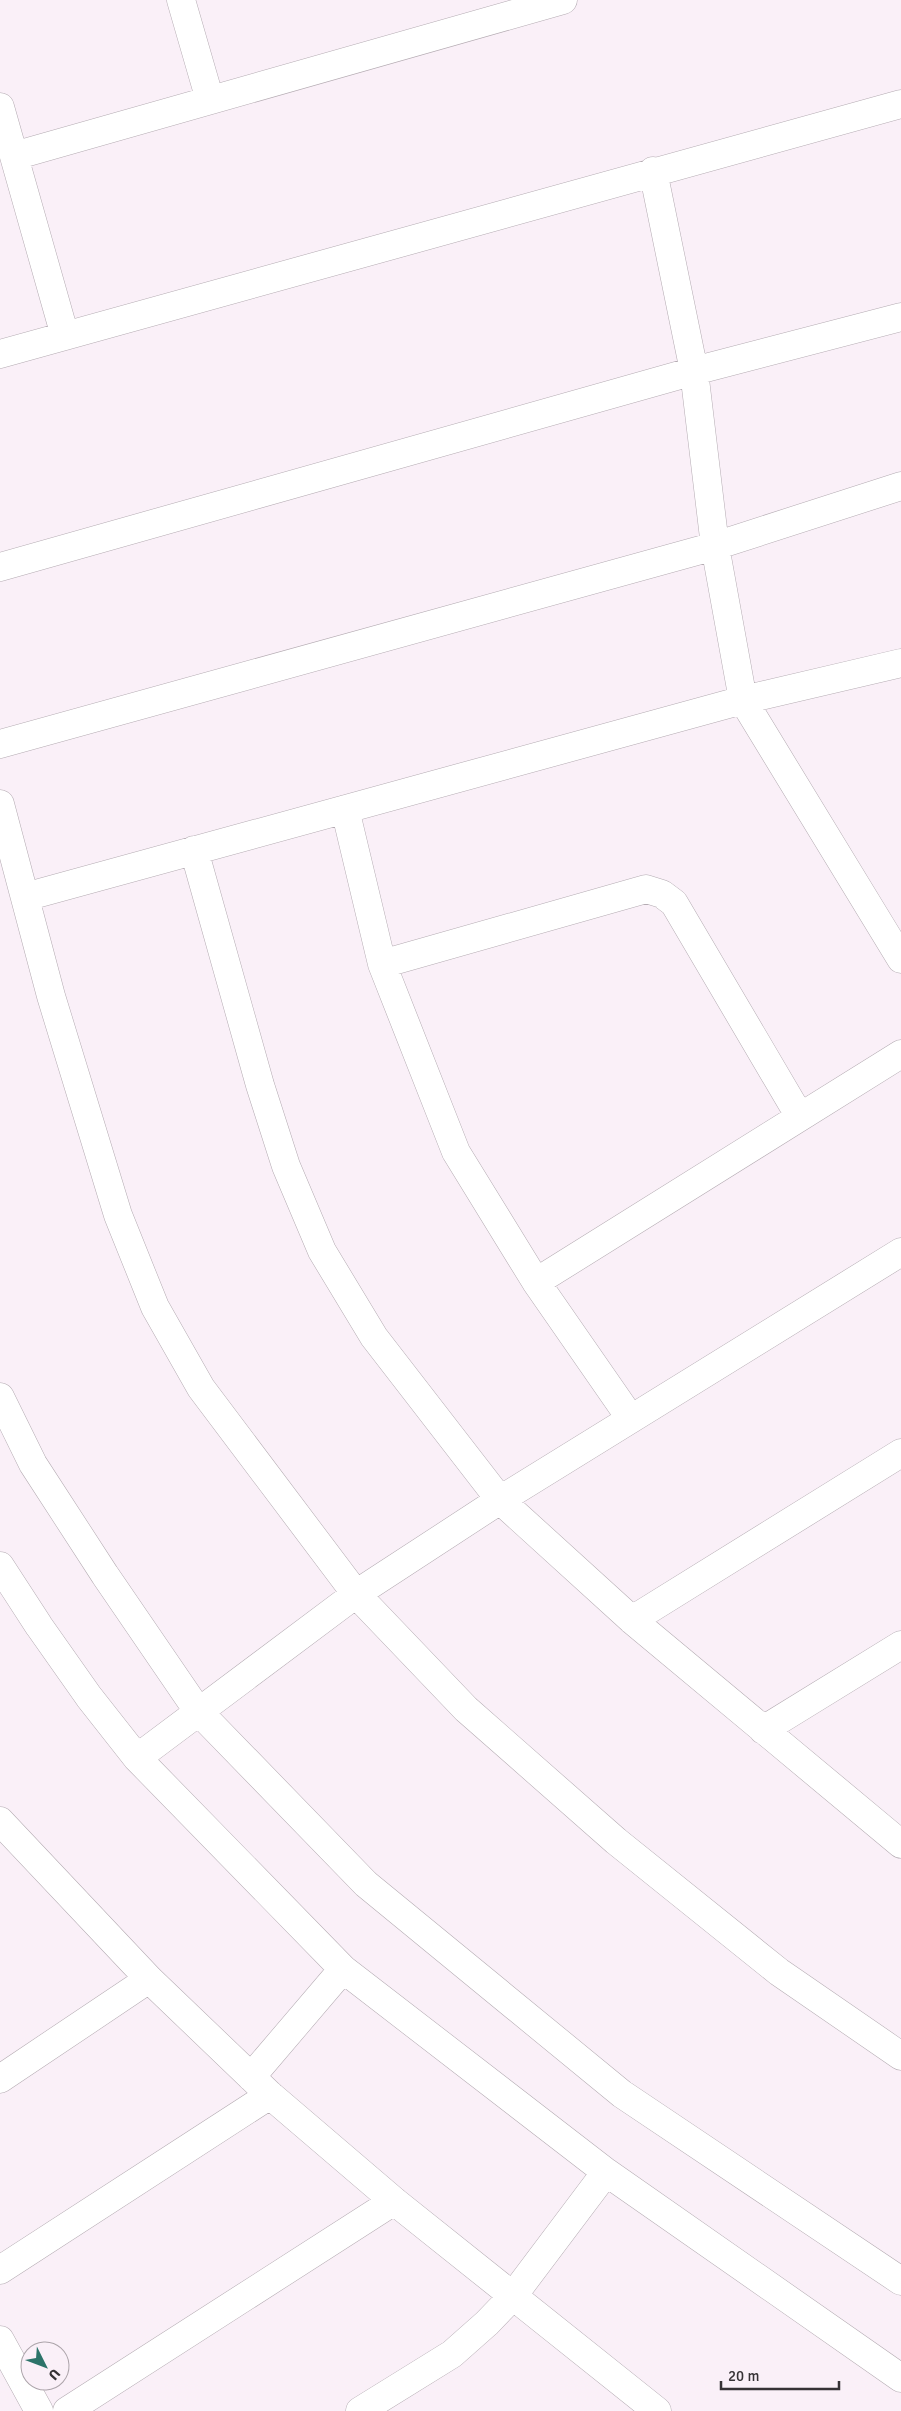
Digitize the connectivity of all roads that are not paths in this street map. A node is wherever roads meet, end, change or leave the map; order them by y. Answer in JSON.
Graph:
{"nodes":[{"id":1,"x":181,"y":0,"type":"edge"},
{"id":2,"x":562,"y":0,"type":"edge"},
{"id":3,"x":210,"y":100,"type":"junction"},
{"id":4,"x":901,"y":104,"type":"edge"},
{"id":5,"x":0,"y":106,"type":"edge"},
{"id":6,"x":14,"y":156,"type":"junction"},
{"id":7,"x":653,"y":171,"type":"junction"},
{"id":8,"x":901,"y":317,"type":"edge"},
{"id":9,"x":65,"y":336,"type":"junction"},
{"id":10,"x":0,"y":354,"type":"edge"},
{"id":11,"x":694,"y":371,"type":"junction"},
{"id":12,"x":901,"y":486,"type":"edge"},
{"id":13,"x":715,"y":546,"type":"junction"},
{"id":14,"x":0,"y":567,"type":"edge"},
{"id":15,"x":901,"y":662,"type":"edge"},
{"id":16,"x":743,"y":700,"type":"junction"},
{"id":17,"x":0,"y":744,"type":"edge"},
{"id":18,"x":0,"y":804,"type":"edge"},
{"id":19,"x":345,"y":809,"type":"junction"},
{"id":20,"x":194,"y":850,"type":"junction"},
{"id":21,"x":25,"y":897,"type":"junction"},
{"id":22,"x":901,"y":959,"type":"edge"},
{"id":23,"x":382,"y":964,"type":"junction"},
{"id":24,"x":901,"y":1054,"type":"edge"},
{"id":25,"x":800,"y":1117,"type":"junction"},
{"id":26,"x":901,"y":1252,"type":"edge"},
{"id":27,"x":536,"y":1282,"type":"junction"},
{"id":28,"x":0,"y":1397,"type":"edge"},
{"id":29,"x":631,"y":1419,"type":"junction"},
{"id":30,"x":901,"y":1453,"type":"edge"},
{"id":31,"x":500,"y":1500,"type":"junction"},
{"id":32,"x":0,"y":1566,"type":"edge"},
{"id":33,"x":356,"y":1594,"type":"junction"},
{"id":34,"x":632,"y":1620,"type":"junction"},
{"id":35,"x":901,"y":1645,"type":"edge"},
{"id":36,"x":191,"y":1716,"type":"junction"},
{"id":37,"x":763,"y":1730,"type":"junction"},
{"id":38,"x":145,"y":1753,"type":"junction"},
{"id":39,"x":0,"y":1821,"type":"edge"},
{"id":40,"x":901,"y":1844,"type":"edge"},
{"id":41,"x":343,"y":1969,"type":"junction"},
{"id":42,"x":149,"y":1979,"type":"junction"},
{"id":43,"x":901,"y":2056,"type":"edge"},
{"id":44,"x":3,"y":2073,"type":"edge"},
{"id":45,"x":260,"y":2086,"type":"junction"},
{"id":46,"x":606,"y":2172,"type":"junction"},
{"id":47,"x":394,"y":2201,"type":"junction"},
{"id":48,"x":0,"y":2270,"type":"edge"},
{"id":49,"x":901,"y":2281,"type":"edge"},
{"id":50,"x":512,"y":2296,"type":"junction"},
{"id":51,"x":0,"y":2340,"type":"edge"},
{"id":52,"x":901,"y":2378,"type":"edge"},
{"id":53,"x":38,"y":2411,"type":"edge"},
{"id":54,"x":66,"y":2411,"type":"edge"},
{"id":55,"x":360,"y":2411,"type":"edge"},
{"id":56,"x":657,"y":2411,"type":"edge"}],
"edges":[{"from":1,"to":3,"type":"street"},
{"from":2,"to":3,"type":"street"},
{"from":3,"to":6,"type":"street"},
{"from":4,"to":7,"type":"street"},
{"from":5,"to":6,"type":"street"},
{"from":6,"to":9,"type":"street"},
{"from":7,"to":9,"type":"street"},
{"from":7,"to":11,"type":"street"},
{"from":8,"to":11,"type":"street"},
{"from":9,"to":10,"type":"street"},
{"from":11,"to":13,"type":"street"},
{"from":11,"to":14,"type":"street"},
{"from":12,"to":13,"type":"street"},
{"from":13,"to":16,"type":"street"},
{"from":13,"to":17,"type":"street"},
{"from":15,"to":16,"type":"street"},
{"from":16,"to":19,"type":"street"},
{"from":16,"to":22,"type":"street"},
{"from":18,"to":21,"type":"street"},
{"from":19,"to":20,"type":"street"},
{"from":19,"to":23,"type":"street"},
{"from":20,"to":21,"type":"street"},
{"from":20,"to":31,"type":"street"},
{"from":21,"to":33,"type":"street"},
{"from":23,"to":25,"type":"street"},
{"from":23,"to":27,"type":"street"},
{"from":24,"to":25,"type":"street"},
{"from":25,"to":27,"type":"street"},
{"from":26,"to":29,"type":"street"},
{"from":27,"to":29,"type":"street"},
{"from":28,"to":36,"type":"street"},
{"from":29,"to":31,"type":"street"},
{"from":30,"to":34,"type":"street"},
{"from":31,"to":33,"type":"street"},
{"from":31,"to":34,"type":"street"},
{"from":32,"to":38,"type":"street"},
{"from":33,"to":36,"type":"street"},
{"from":33,"to":43,"type":"street"},
{"from":34,"to":37,"type":"street"},
{"from":35,"to":37,"type":"street"},
{"from":36,"to":38,"type":"street"},
{"from":36,"to":49,"type":"street"},
{"from":37,"to":40,"type":"street"},
{"from":38,"to":41,"type":"street"},
{"from":39,"to":42,"type":"street"},
{"from":41,"to":45,"type":"street"},
{"from":41,"to":46,"type":"street"},
{"from":42,"to":44,"type":"street"},
{"from":42,"to":45,"type":"street"},
{"from":45,"to":47,"type":"street"},
{"from":45,"to":48,"type":"street"},
{"from":46,"to":50,"type":"street"},
{"from":46,"to":52,"type":"street"},
{"from":47,"to":50,"type":"street"},
{"from":47,"to":54,"type":"street"},
{"from":50,"to":55,"type":"street"},
{"from":50,"to":56,"type":"street"},
{"from":51,"to":53,"type":"street"}]}
